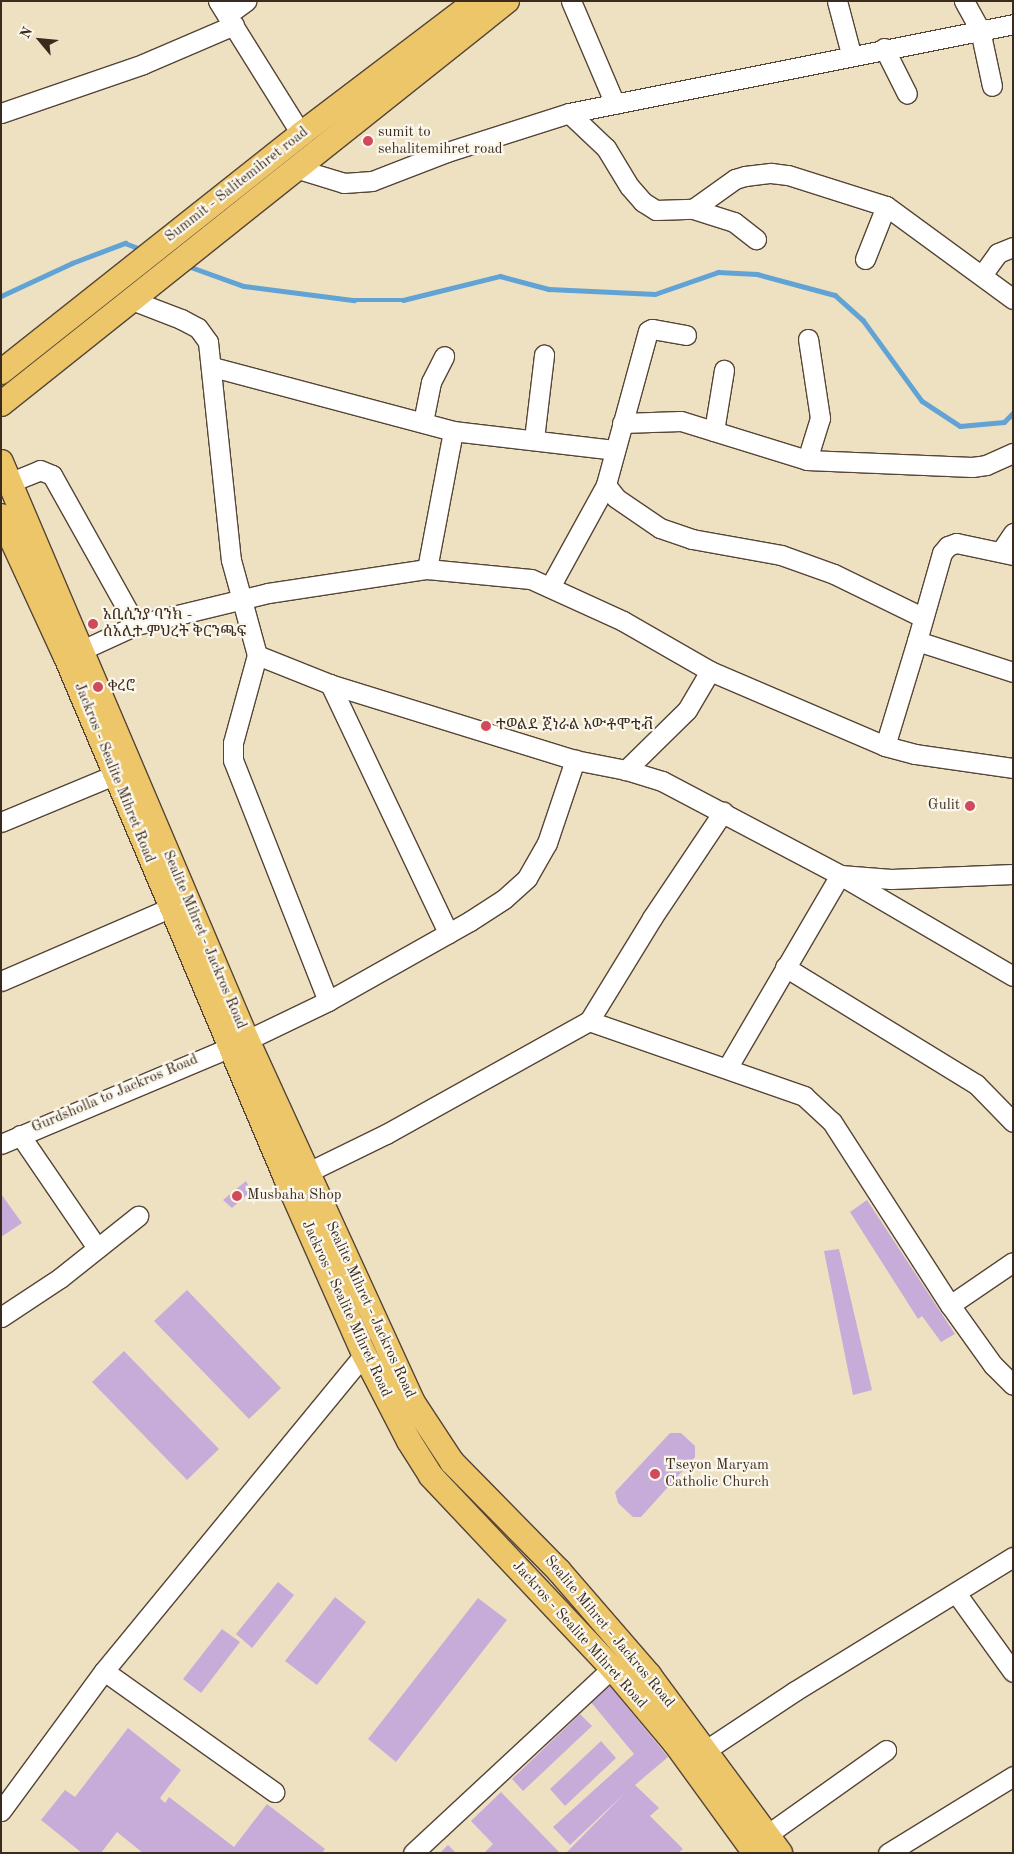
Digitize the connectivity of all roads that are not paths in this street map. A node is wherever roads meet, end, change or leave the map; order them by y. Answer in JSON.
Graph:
{"nodes":[{"id":1,"x":246,"y":1,"type":"edge"},
{"id":2,"x":476,"y":1,"type":"edge"},
{"id":3,"x":507,"y":1,"type":"edge"},
{"id":4,"x":571,"y":1,"type":"edge"},
{"id":5,"x":837,"y":1,"type":"edge"},
{"id":6,"x":964,"y":1,"type":"edge"},
{"id":7,"x":226,"y":14,"type":"edge"},
{"id":8,"x":1013,"y":24,"type":"edge"},
{"id":9,"x":980,"y":30,"type":"junction"},
{"id":10,"x":884,"y":48,"type":"junction"},
{"id":11,"x":851,"y":54,"type":"junction"},
{"id":12,"x":992,"y":86,"type":"dead end"},
{"id":13,"x":907,"y":94,"type":"dead end"},
{"id":14,"x":372,"y":96,"type":"junction"},
{"id":15,"x":615,"y":104,"type":"junction"},
{"id":16,"x":1,"y":113,"type":"edge"},
{"id":17,"x":569,"y":113,"type":"junction"},
{"id":18,"x":301,"y":134,"type":"junction"},
{"id":19,"x":295,"y":168,"type":"junction"},
{"id":20,"x":886,"y":206,"type":"junction"},
{"id":21,"x":693,"y":208,"type":"junction"},
{"id":22,"x":756,"y":239,"type":"dead end"},
{"id":23,"x":183,"y":242,"type":"junction"},
{"id":24,"x":1013,"y":247,"type":"edge"},
{"id":25,"x":865,"y":259,"type":"dead end"},
{"id":26,"x":982,"y":275,"type":"junction"},
{"id":27,"x":129,"y":299,"type":"junction"},
{"id":28,"x":1013,"y":299,"type":"edge"},
{"id":29,"x":686,"y":335,"type":"dead end"},
{"id":30,"x":808,"y":339,"type":"dead end"},
{"id":31,"x":544,"y":355,"type":"dead end"},
{"id":32,"x":444,"y":356,"type":"dead end"},
{"id":33,"x":213,"y":367,"type":"junction"},
{"id":34,"x":724,"y":370,"type":"dead end"},
{"id":35,"x":1,"y":372,"type":"edge"},
{"id":36,"x":1,"y":404,"type":"edge"},
{"id":37,"x":423,"y":422,"type":"junction"},
{"id":38,"x":622,"y":423,"type":"junction"},
{"id":39,"x":453,"y":431,"type":"junction"},
{"id":40,"x":714,"y":432,"type":"junction"},
{"id":41,"x":534,"y":438,"type":"junction"},
{"id":42,"x":614,"y":450,"type":"junction"},
{"id":43,"x":1013,"y":453,"type":"edge"},
{"id":44,"x":807,"y":460,"type":"junction"},
{"id":45,"x":6,"y":472,"type":"edge"},
{"id":46,"x":606,"y":485,"type":"junction"},
{"id":47,"x":1,"y":516,"type":"edge"},
{"id":48,"x":1013,"y":533,"type":"edge"},
{"id":49,"x":1007,"y":553,"type":"edge"},
{"id":50,"x":428,"y":569,"type":"junction"},
{"id":51,"x":551,"y":585,"type":"junction"},
{"id":52,"x":241,"y":602,"type":"junction"},
{"id":53,"x":922,"y":617,"type":"junction"},
{"id":54,"x":136,"y":625,"type":"junction"},
{"id":55,"x":917,"y":641,"type":"junction"},
{"id":56,"x":82,"y":650,"type":"junction"},
{"id":57,"x":257,"y":654,"type":"junction"},
{"id":58,"x":710,"y":671,"type":"junction"},
{"id":59,"x":1013,"y":672,"type":"edge"},
{"id":60,"x":330,"y":684,"type":"junction"},
{"id":61,"x":885,"y":746,"type":"junction"},
{"id":62,"x":575,"y":760,"type":"junction"},
{"id":63,"x":1013,"y":768,"type":"edge"},
{"id":64,"x":626,"y":770,"type":"junction"},
{"id":65,"x":114,"y":775,"type":"junction"},
{"id":66,"x":723,"y":812,"type":"junction"},
{"id":67,"x":1,"y":822,"type":"edge"},
{"id":68,"x":1013,"y":874,"type":"edge"},
{"id":69,"x":840,"y":875,"type":"junction"},
{"id":70,"x":170,"y":908,"type":"junction"},
{"id":71,"x":448,"y":934,"type":"junction"},
{"id":72,"x":785,"y":967,"type":"junction"},
{"id":73,"x":1013,"y":976,"type":"edge"},
{"id":74,"x":1,"y":981,"type":"edge"},
{"id":75,"x":328,"y":1001,"type":"junction"},
{"id":76,"x":589,"y":1021,"type":"junction"},
{"id":77,"x":238,"y":1043,"type":"junction"},
{"id":78,"x":727,"y":1068,"type":"junction"},
{"id":79,"x":1013,"y":1122,"type":"edge"},
{"id":80,"x":20,"y":1135,"type":"junction"},
{"id":81,"x":1,"y":1144,"type":"edge"},
{"id":82,"x":306,"y":1173,"type":"junction"},
{"id":83,"x":138,"y":1216,"type":"dead end"},
{"id":84,"x":97,"y":1248,"type":"junction"},
{"id":85,"x":1013,"y":1262,"type":"edge"},
{"id":86,"x":950,"y":1305,"type":"junction"},
{"id":87,"x":1,"y":1317,"type":"edge"},
{"id":88,"x":364,"y":1354,"type":"junction"},
{"id":89,"x":1013,"y":1385,"type":"edge"},
{"id":90,"x":1013,"y":1557,"type":"edge"},
{"id":91,"x":559,"y":1571,"type":"junction"},
{"id":92,"x":540,"y":1590,"type":"junction"},
{"id":93,"x":956,"y":1593,"type":"junction"},
{"id":94,"x":612,"y":1668,"type":"junction"},
{"id":95,"x":104,"y":1671,"type":"junction"},
{"id":96,"x":1013,"y":1672,"type":"edge"},
{"id":97,"x":706,"y":1750,"type":"junction"},
{"id":98,"x":886,"y":1750,"type":"dead end"},
{"id":99,"x":1013,"y":1776,"type":"edge"},
{"id":100,"x":274,"y":1792,"type":"dead end"},
{"id":101,"x":1,"y":1811,"type":"edge"},
{"id":102,"x":768,"y":1846,"type":"edge"},
{"id":103,"x":413,"y":1853,"type":"edge"},
{"id":104,"x":888,"y":1853,"type":"edge"}],
"edges":[{"from":1,"to":7,"type":"street"},
{"from":2,"to":14,"type":"main road","name":"Summit - Salitemihret road"},
{"from":3,"to":14,"type":"main road"},
{"from":4,"to":15,"type":"street"},
{"from":5,"to":11,"type":"street"},
{"from":6,"to":9,"type":"street"},
{"from":7,"to":16,"type":"street"},
{"from":7,"to":18,"type":"street"},
{"from":8,"to":9,"type":"street"},
{"from":9,"to":10,"type":"street"},
{"from":9,"to":12,"type":"street"},
{"from":10,"to":11,"type":"street"},
{"from":10,"to":13,"type":"street"},
{"from":11,"to":15,"type":"street"},
{"from":14,"to":18,"type":"main road","name":"Summit - Salitemihret road"},
{"from":14,"to":19,"type":"main road"},
{"from":15,"to":17,"type":"street"},
{"from":17,"to":19,"type":"street"},
{"from":17,"to":21,"type":"street"},
{"from":18,"to":23,"type":"main road","name":"Summit - Salitemihret road"},
{"from":19,"to":23,"type":"main road"},
{"from":20,"to":21,"type":"street"},
{"from":20,"to":25,"type":"street"},
{"from":20,"to":26,"type":"street"},
{"from":21,"to":22,"type":"street"},
{"from":23,"to":27,"type":"main road"},
{"from":23,"to":35,"type":"main road","name":"Summit - Salitemihret road"},
{"from":24,"to":26,"type":"street"},
{"from":26,"to":28,"type":"street"},
{"from":27,"to":33,"type":"street"},
{"from":27,"to":36,"type":"main road"},
{"from":29,"to":38,"type":"street"},
{"from":30,"to":44,"type":"street"},
{"from":31,"to":41,"type":"street"},
{"from":32,"to":37,"type":"street"},
{"from":33,"to":37,"type":"street"},
{"from":33,"to":52,"type":"street"},
{"from":34,"to":40,"type":"street"},
{"from":37,"to":39,"type":"street"},
{"from":38,"to":40,"type":"street"},
{"from":38,"to":42,"type":"street"},
{"from":39,"to":41,"type":"street"},
{"from":39,"to":50,"type":"street"},
{"from":40,"to":44,"type":"street"},
{"from":41,"to":42,"type":"street"},
{"from":42,"to":46,"type":"street"},
{"from":43,"to":44,"type":"street"},
{"from":45,"to":54,"type":"street"},
{"from":45,"to":56,"type":"main road","name":"Sealite Mihret - Jackros Road"},
{"from":46,"to":51,"type":"street"},
{"from":46,"to":53,"type":"street"},
{"from":47,"to":65,"type":"main road","name":"Jackros - Sealite Mihret Road"},
{"from":48,"to":49,"type":"street"},
{"from":49,"to":53,"type":"street"},
{"from":50,"to":51,"type":"street"},
{"from":50,"to":52,"type":"street"},
{"from":51,"to":58,"type":"street"},
{"from":52,"to":54,"type":"street"},
{"from":52,"to":57,"type":"street"},
{"from":53,"to":55,"type":"street"},
{"from":54,"to":56,"type":"street"},
{"from":55,"to":59,"type":"street"},
{"from":55,"to":61,"type":"street"},
{"from":56,"to":77,"type":"main road","name":"Sealite Mihret - Jackros Road"},
{"from":57,"to":60,"type":"street"},
{"from":57,"to":75,"type":"street"},
{"from":58,"to":61,"type":"street"},
{"from":58,"to":64,"type":"street"},
{"from":60,"to":62,"type":"street"},
{"from":60,"to":71,"type":"street"},
{"from":61,"to":63,"type":"street"},
{"from":62,"to":64,"type":"street"},
{"from":62,"to":71,"type":"street","name":"Gurdsholla to Jackros Road"},
{"from":64,"to":66,"type":"street"},
{"from":65,"to":67,"type":"street"},
{"from":65,"to":70,"type":"main road","name":"Jackros - Sealite Mihret Road"},
{"from":66,"to":69,"type":"street"},
{"from":66,"to":76,"type":"street"},
{"from":68,"to":69,"type":"street"},
{"from":69,"to":72,"type":"street"},
{"from":69,"to":73,"type":"street"},
{"from":70,"to":74,"type":"street"},
{"from":70,"to":77,"type":"main road","name":"Jackros - Sealite Mihret Road"},
{"from":71,"to":75,"type":"street","name":"Gurdsholla to Jackros Road"},
{"from":72,"to":78,"type":"street"},
{"from":72,"to":79,"type":"street"},
{"from":75,"to":77,"type":"street","name":"Gurdsholla to Jackros Road"},
{"from":76,"to":78,"type":"street"},
{"from":76,"to":82,"type":"street"},
{"from":77,"to":80,"type":"street","name":"Gurdsholla to Jackros Road"},
{"from":77,"to":82,"type":"main road","name":"Sealite Mihret - Jackros Road"},
{"from":77,"to":88,"type":"main road","name":"Jackros - Sealite Mihret Road"},
{"from":78,"to":86,"type":"street"},
{"from":80,"to":81,"type":"street","name":"Gurdsholla to Jackros Road"},
{"from":80,"to":84,"type":"street"},
{"from":82,"to":91,"type":"main road","name":"Sealite Mihret - Jackros Road"},
{"from":83,"to":84,"type":"street"},
{"from":84,"to":87,"type":"street"},
{"from":85,"to":86,"type":"street"},
{"from":86,"to":89,"type":"street"},
{"from":88,"to":92,"type":"main road","name":"Jackros - Sealite Mihret Road"},
{"from":88,"to":95,"type":"street"},
{"from":90,"to":93,"type":"street"},
{"from":91,"to":92,"type":"main road"},
{"from":91,"to":97,"type":"main road","name":"Sealite Mihret - Jackros Road"},
{"from":92,"to":94,"type":"main road","name":"Jackros - Sealite Mihret Road"},
{"from":93,"to":96,"type":"street"},
{"from":93,"to":97,"type":"street"},
{"from":94,"to":102,"type":"main road","name":"Jackros - Sealite Mihret Road"},
{"from":94,"to":103,"type":"street"},
{"from":95,"to":100,"type":"street"},
{"from":95,"to":101,"type":"street"},
{"from":97,"to":102,"type":"main road","name":"Sealite Mihret - Jackros Road"},
{"from":98,"to":102,"type":"street"},
{"from":99,"to":104,"type":"street"}]}
